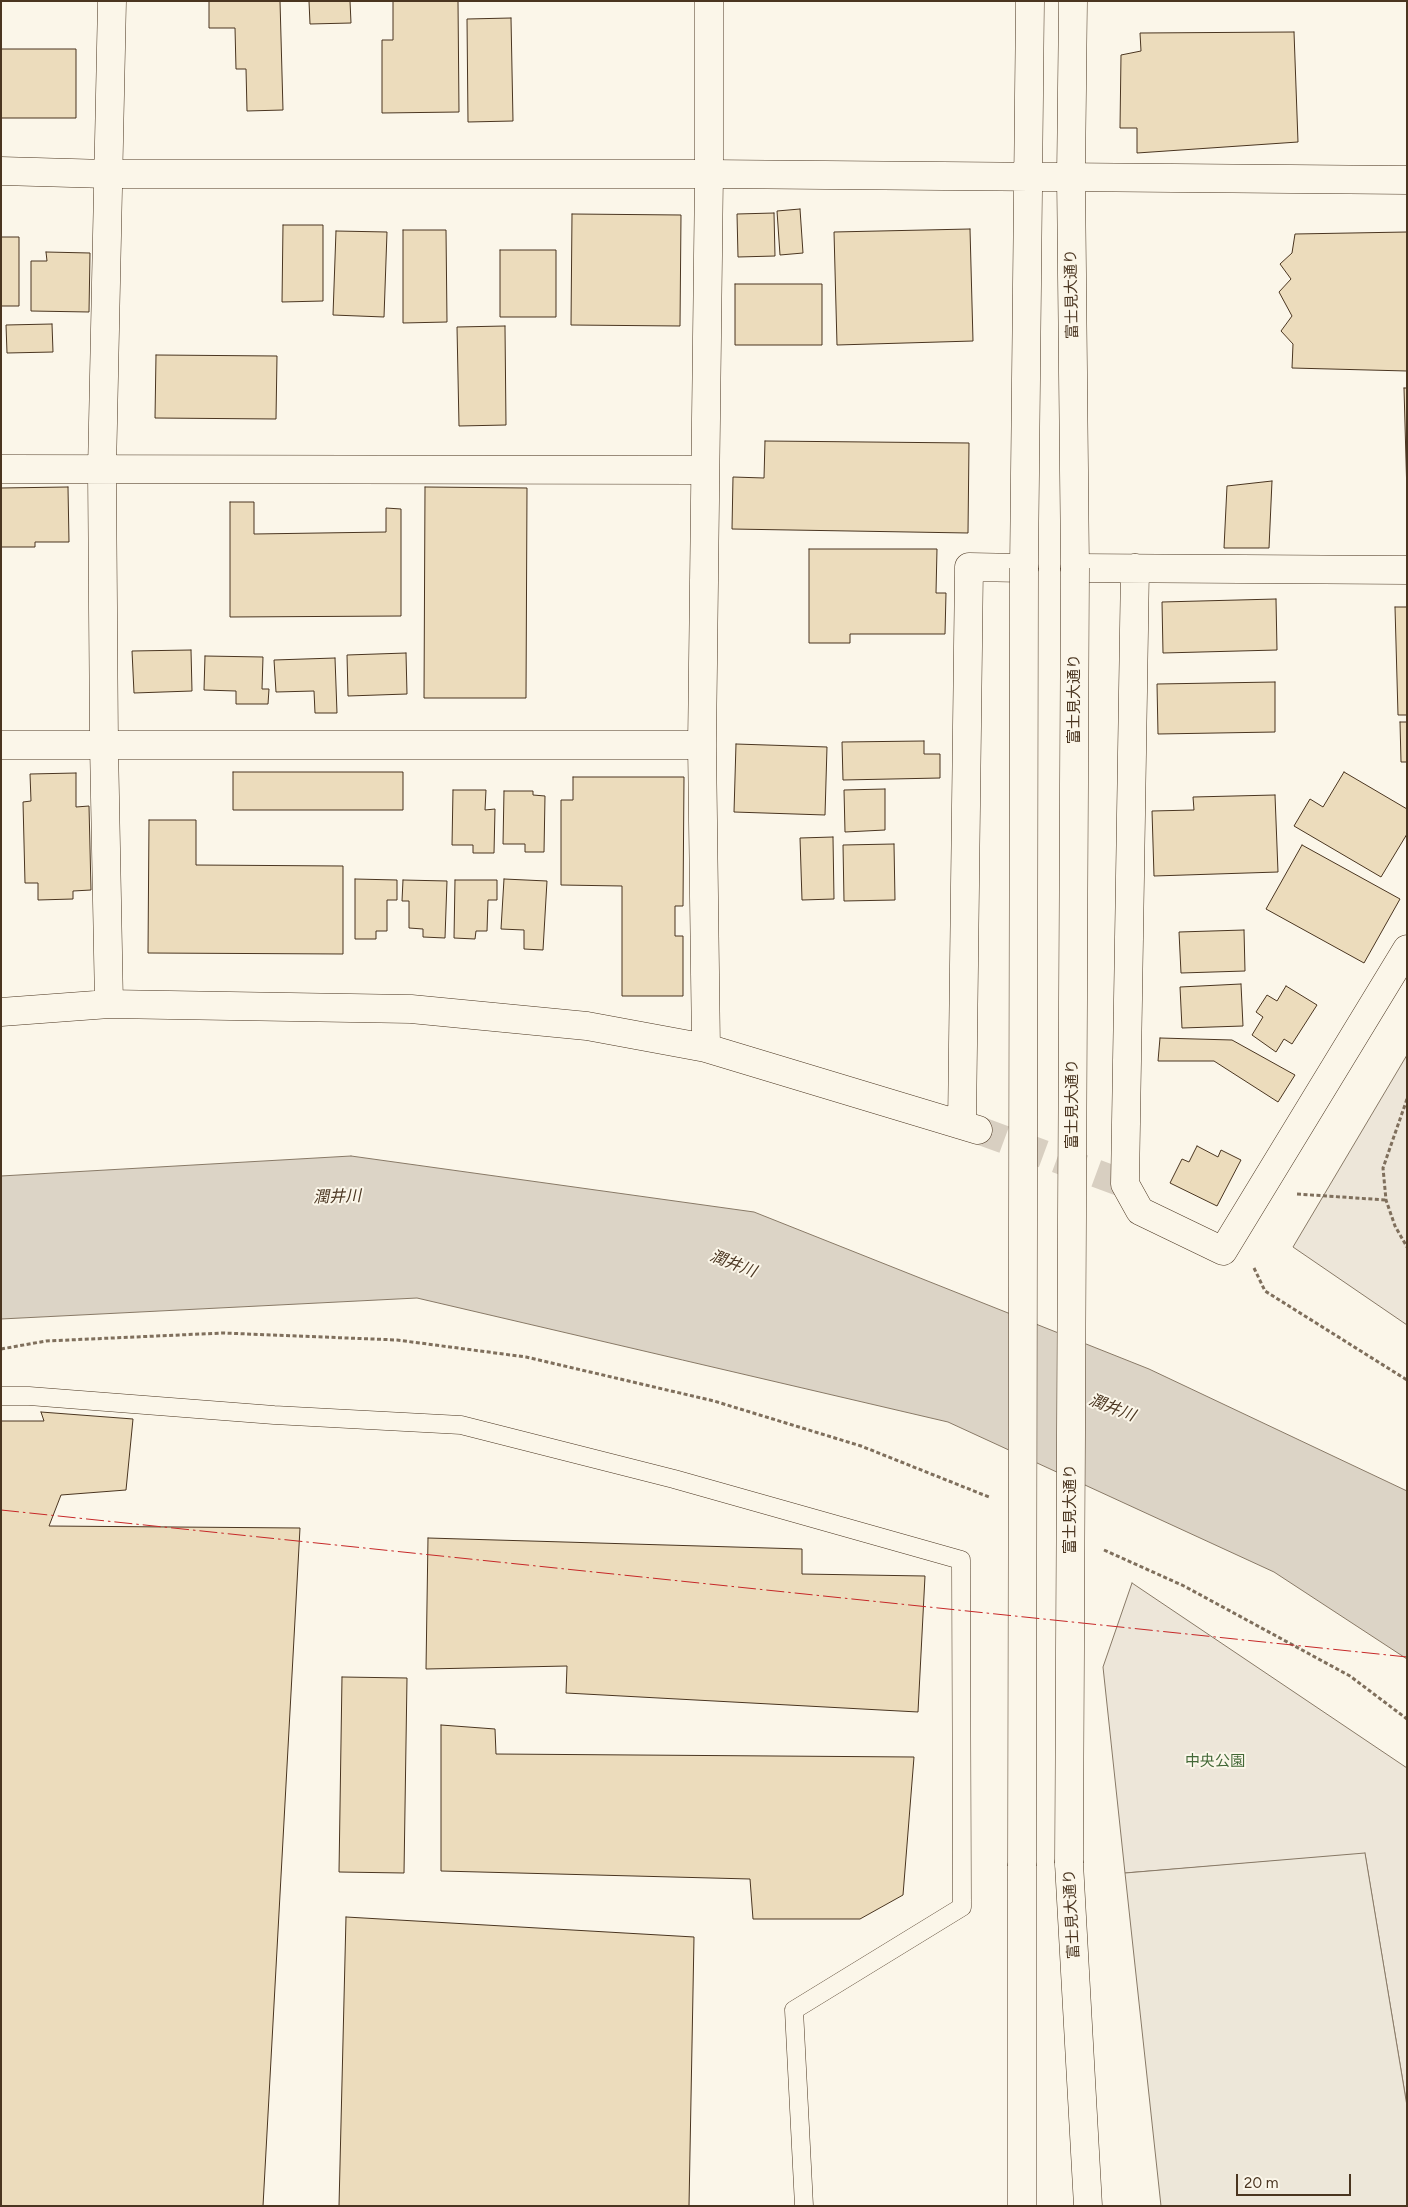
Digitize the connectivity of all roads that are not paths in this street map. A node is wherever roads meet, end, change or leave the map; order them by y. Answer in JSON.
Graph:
{"nodes":[{"id":1,"x":112,"y":1,"type":"edge"},
{"id":2,"x":709,"y":1,"type":"edge"},
{"id":3,"x":1030,"y":1,"type":"edge"},
{"id":4,"x":1072,"y":1,"type":"edge"},
{"id":5,"x":1,"y":171,"type":"edge"},
{"id":6,"x":107,"y":174,"type":"junction"},
{"id":7,"x":709,"y":174,"type":"junction"},
{"id":8,"x":1029,"y":176,"type":"junction"},
{"id":9,"x":1071,"y":176,"type":"junction"},
{"id":10,"x":1407,"y":180,"type":"edge"},
{"id":11,"x":1,"y":469,"type":"edge"},
{"id":12,"x":102,"y":470,"type":"junction"},
{"id":13,"x":704,"y":470,"type":"junction"},
{"id":14,"x":1024,"y":568,"type":"junction"},
{"id":15,"x":1076,"y":568,"type":"junction"},
{"id":16,"x":1135,"y":568,"type":"junction"},
{"id":17,"x":1407,"y":570,"type":"edge"},
{"id":18,"x":1,"y":745,"type":"edge"},
{"id":19,"x":104,"y":745,"type":"junction"},
{"id":20,"x":702,"y":745,"type":"junction"},
{"id":21,"x":1407,"y":949,"type":"edge"},
{"id":22,"x":109,"y":1004,"type":"junction"},
{"id":23,"x":1,"y":1012,"type":"edge"},
{"id":24,"x":706,"y":1048,"type":"junction"},
{"id":25,"x":1,"y":1396,"type":"edge"},
{"id":26,"x":804,"y":2206,"type":"edge"},
{"id":27,"x":1022,"y":2206,"type":"edge"},
{"id":28,"x":1088,"y":2206,"type":"edge"}],
"edges":[{"from":1,"to":6,"type":"street"},
{"from":2,"to":7,"type":"street"},
{"from":3,"to":8,"type":"street"},
{"from":4,"to":9,"type":"street","name":"富士見大通り"},
{"from":5,"to":6,"type":"street"},
{"from":6,"to":7,"type":"street"},
{"from":6,"to":12,"type":"street"},
{"from":7,"to":8,"type":"street"},
{"from":7,"to":13,"type":"street"},
{"from":8,"to":9,"type":"street"},
{"from":8,"to":14,"type":"street"},
{"from":9,"to":10,"type":"street"},
{"from":9,"to":15,"type":"street","name":"富士見大通り"},
{"from":11,"to":12,"type":"street"},
{"from":12,"to":13,"type":"street"},
{"from":12,"to":19,"type":"street"},
{"from":13,"to":20,"type":"street"},
{"from":14,"to":24,"type":"street"},
{"from":14,"to":27,"type":"street","bridge":true},
{"from":15,"to":16,"type":"street"},
{"from":15,"to":28,"type":"street","name":"富士見大通り","bridge":true},
{"from":16,"to":17,"type":"street"},
{"from":16,"to":21,"type":"street"},
{"from":18,"to":19,"type":"street"},
{"from":19,"to":20,"type":"street"},
{"from":19,"to":22,"type":"street"},
{"from":20,"to":24,"type":"street"},
{"from":22,"to":23,"type":"street"},
{"from":22,"to":24,"type":"street"},
{"from":25,"to":26,"type":"lane"}]}
